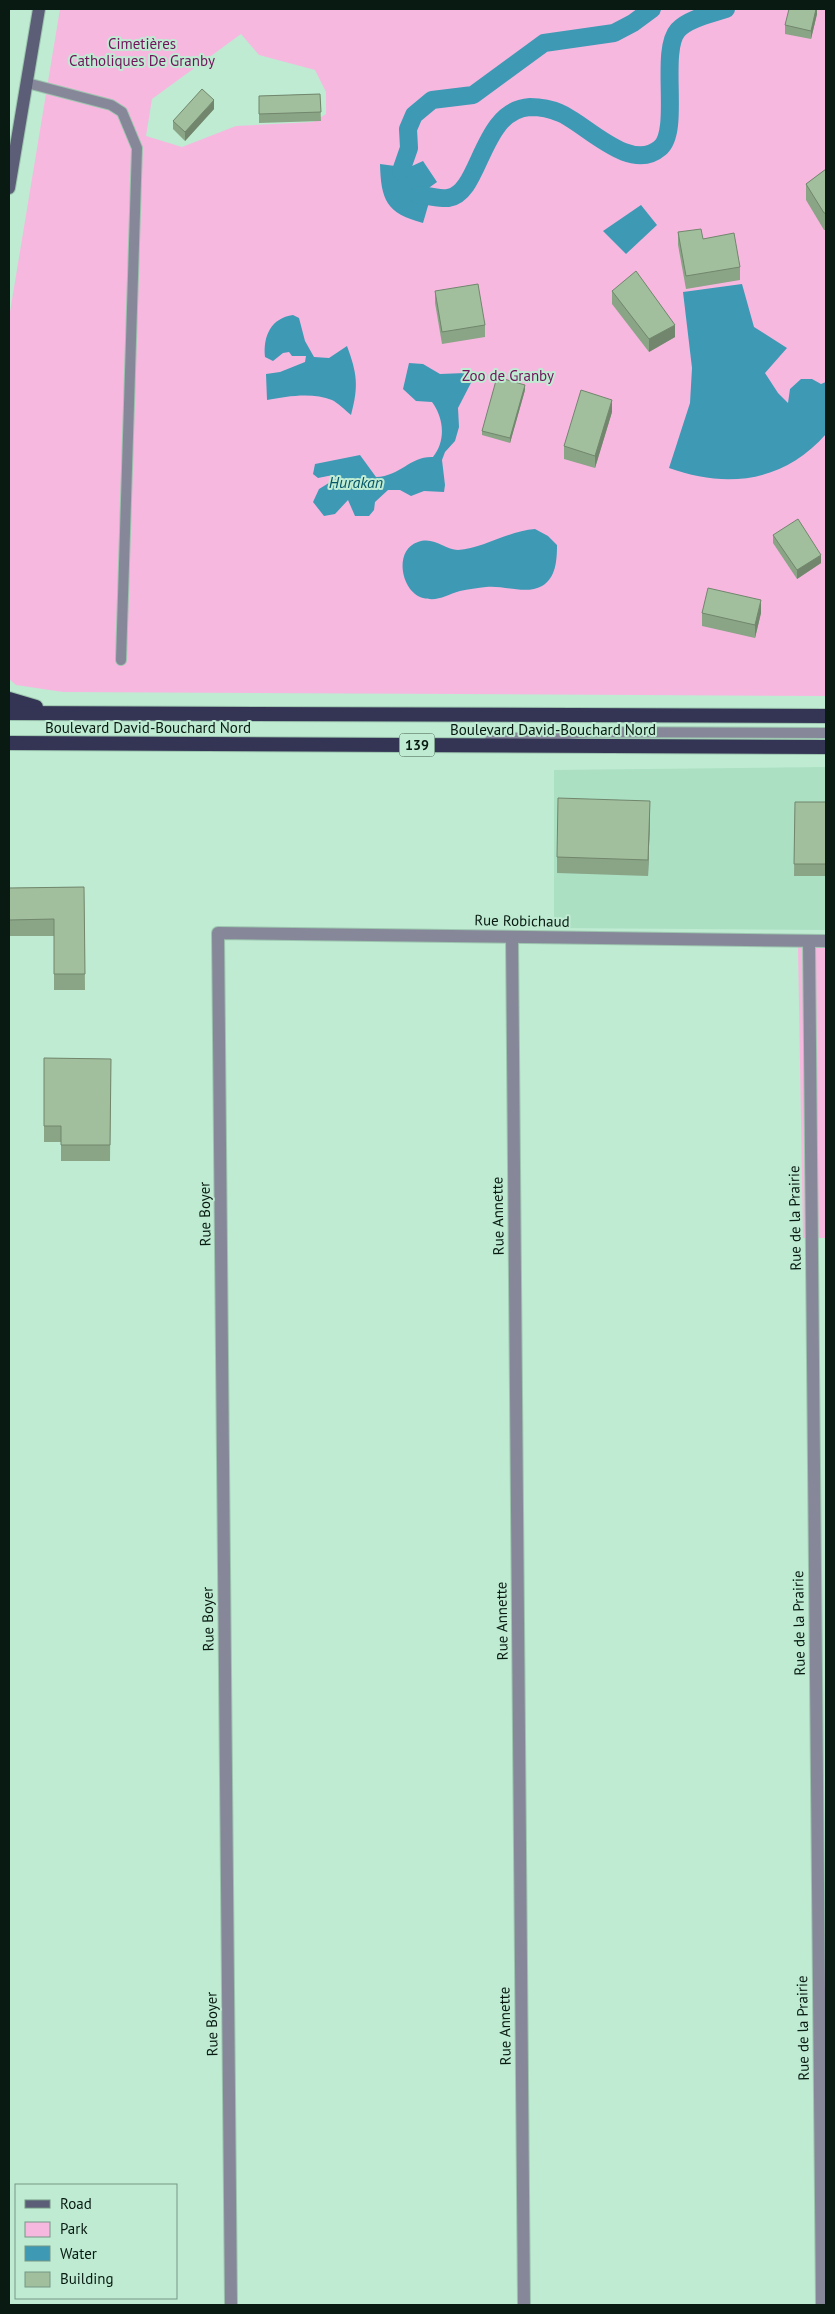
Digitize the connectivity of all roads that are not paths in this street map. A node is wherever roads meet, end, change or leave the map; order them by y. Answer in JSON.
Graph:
{"nodes":[{"id":1,"x":39,"y":9,"type":"edge"},
{"id":2,"x":27,"y":83,"type":"junction"},
{"id":3,"x":9,"y":188,"type":"edge"},
{"id":4,"x":121,"y":660,"type":"dead end"},
{"id":5,"x":9,"y":699,"type":"edge"},
{"id":6,"x":9,"y":713,"type":"edge"},
{"id":7,"x":63,"y":713,"type":"junction"},
{"id":8,"x":826,"y":716,"type":"edge"},
{"id":9,"x":826,"y":733,"type":"edge"},
{"id":10,"x":9,"y":743,"type":"edge"},
{"id":11,"x":417,"y":745,"type":"junction"},
{"id":12,"x":826,"y":747,"type":"edge"},
{"id":13,"x":218,"y":933,"type":"joint"},
{"id":14,"x":512,"y":937,"type":"junction"},
{"id":15,"x":809,"y":941,"type":"junction"},
{"id":16,"x":826,"y":941,"type":"edge"},
{"id":17,"x":821,"y":1736,"type":"edge"},
{"id":18,"x":822,"y":1976,"type":"edge"},
{"id":19,"x":231,"y":2305,"type":"edge"},
{"id":20,"x":524,"y":2305,"type":"edge"},
{"id":21,"x":822,"y":2305,"type":"edge"}],
"edges":[{"from":1,"to":2,"type":"main road"},
{"from":2,"to":3,"type":"main road"},
{"from":2,"to":4,"type":"lane"},
{"from":5,"to":7,"type":"highway"},
{"from":6,"to":7,"type":"highway","name":"Boulevard David-Bouchard Nord","number":"139"},
{"from":7,"to":8,"type":"highway","name":"Boulevard David-Bouchard Nord","number":"139"},
{"from":9,"to":11,"type":"lane"},
{"from":10,"to":11,"type":"highway","name":"Boulevard David-Bouchard Nord","number":"139"},
{"from":11,"to":12,"type":"highway","name":"Boulevard David-Bouchard Nord","number":"139"},
{"from":13,"to":14,"type":"street","name":"Rue Robichaud"},
{"from":13,"to":19,"type":"street","name":"Rue Boyer"},
{"from":14,"to":15,"type":"street","name":"Rue Robichaud"},
{"from":14,"to":20,"type":"street","name":"Rue Annette"},
{"from":15,"to":16,"type":"street","name":"Rue Robichaud"},
{"from":15,"to":17,"type":"street","name":"Rue de la Prairie"},
{"from":17,"to":18,"type":"street","name":"Rue de la Prairie"},
{"from":18,"to":21,"type":"street","name":"Rue de la Prairie"}]}
